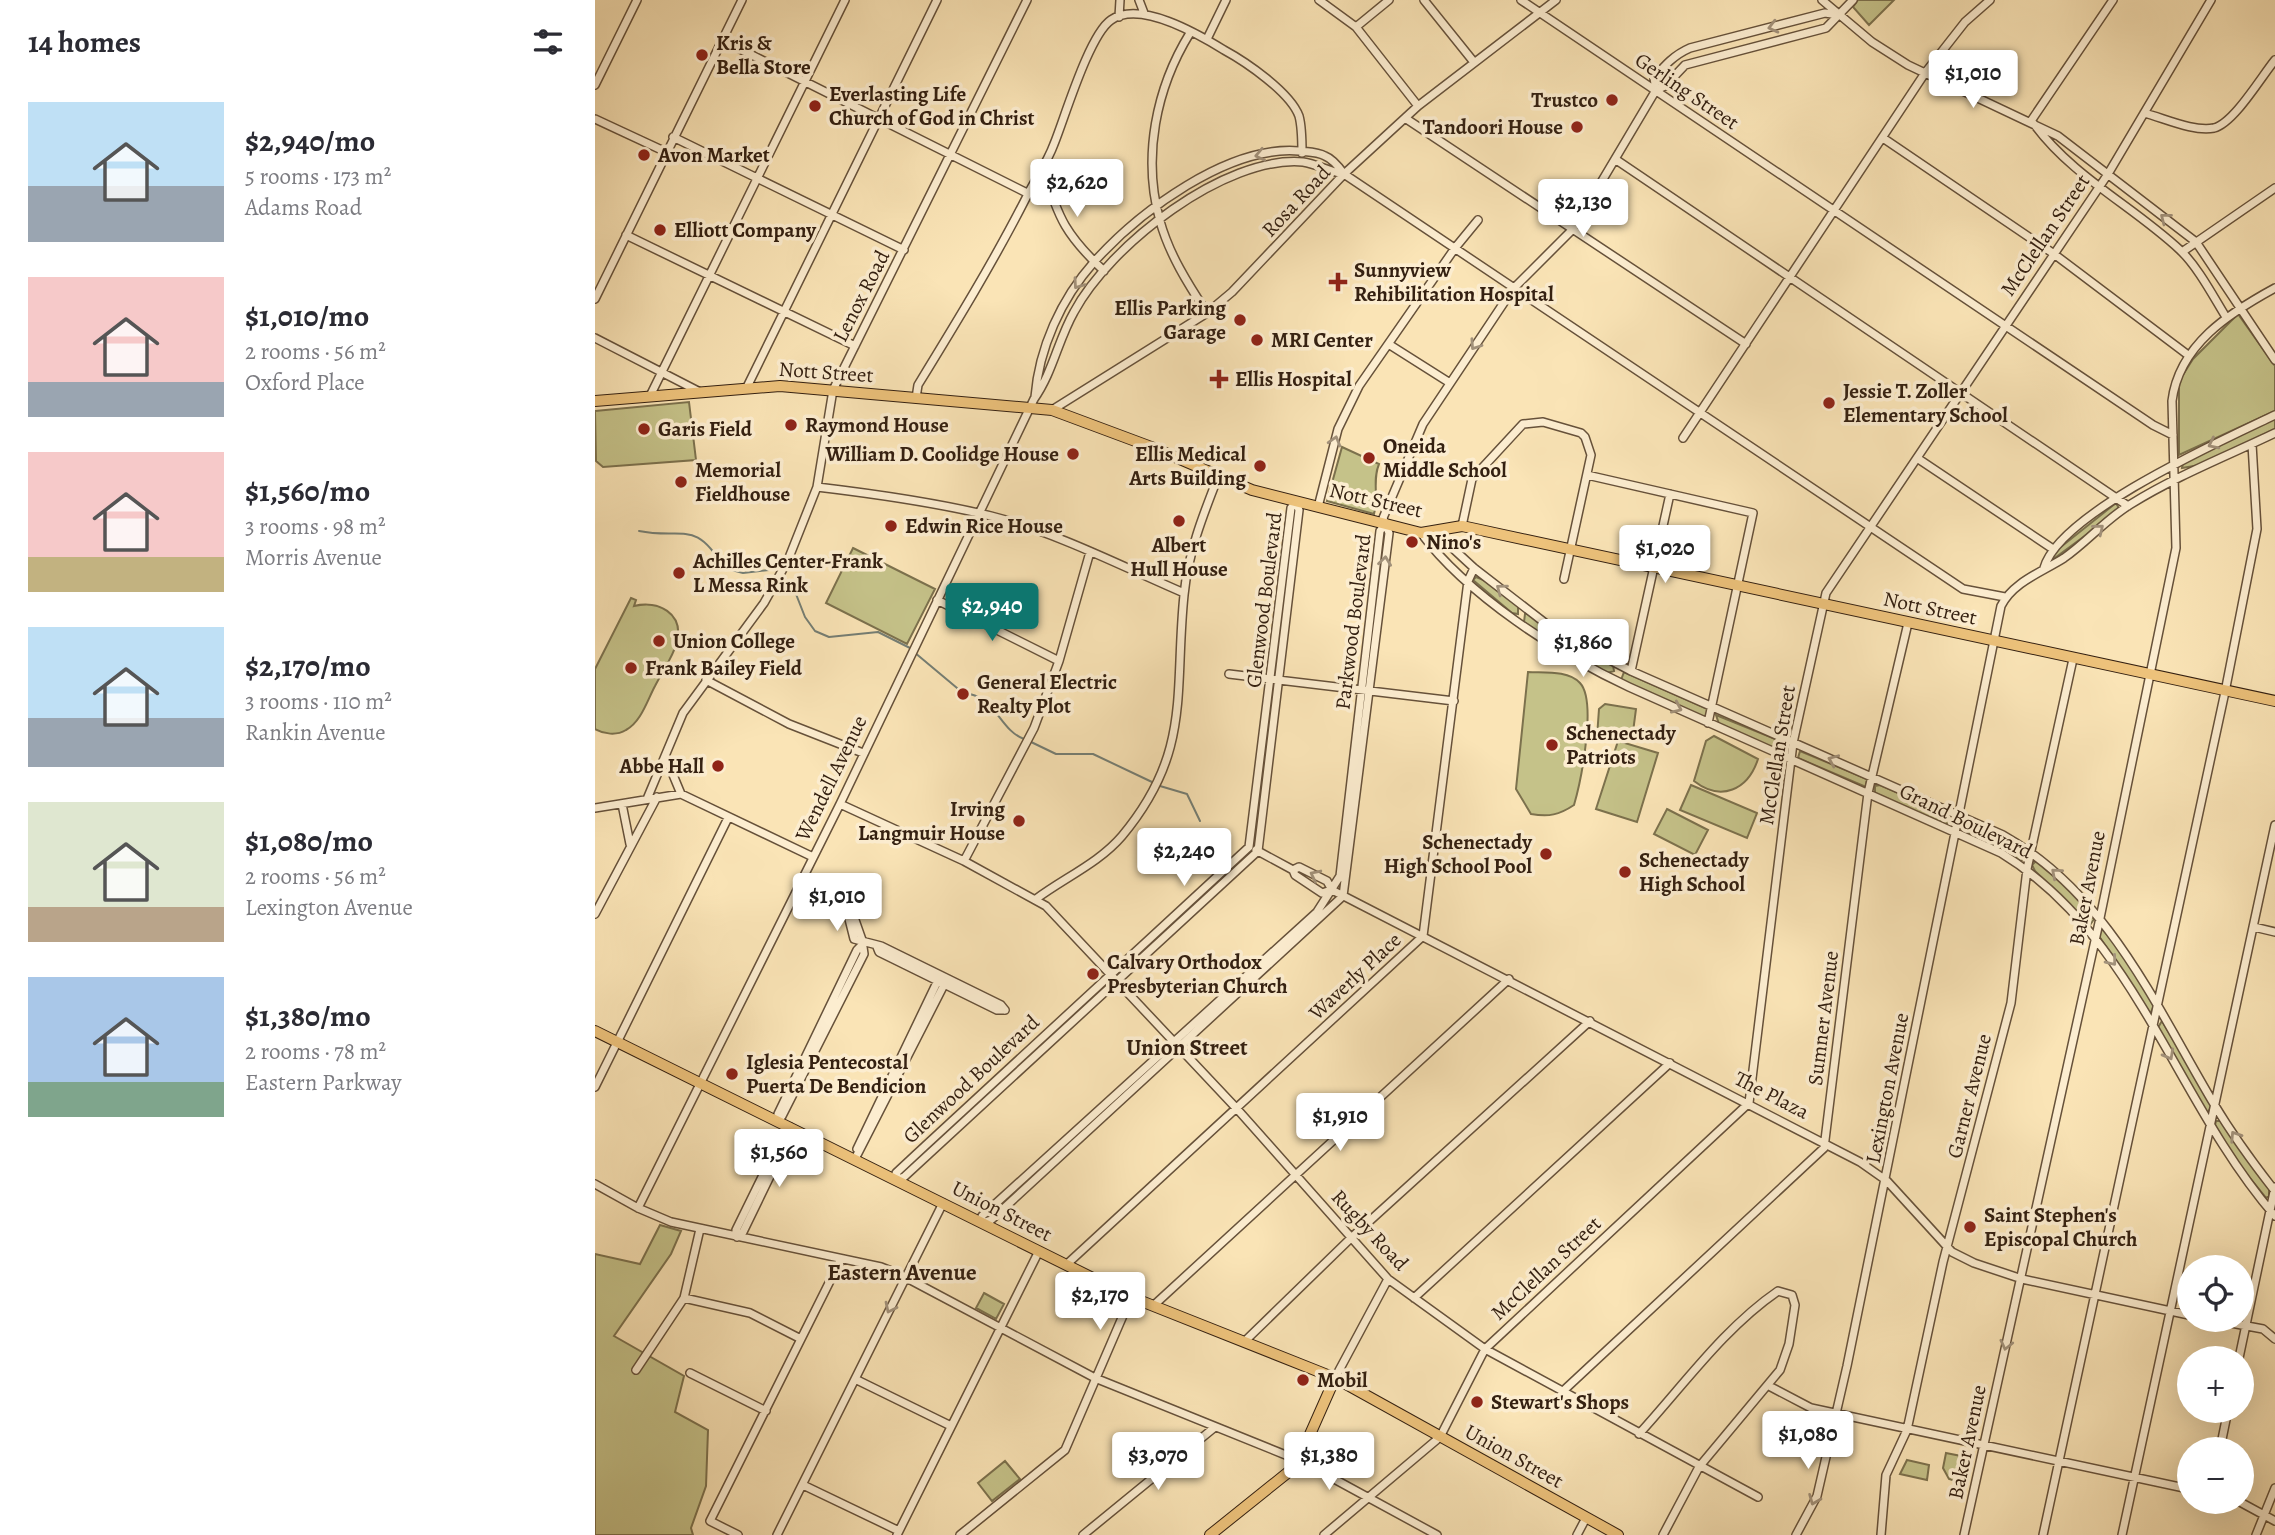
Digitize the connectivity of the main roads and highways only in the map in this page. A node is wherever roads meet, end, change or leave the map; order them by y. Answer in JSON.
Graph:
{"nodes":[{"id":1,"x":595,"y":401,"type":"edge"},
{"id":2,"x":2275,"y":701,"type":"edge"},
{"id":3,"x":595,"y":1031,"type":"edge"},
{"id":4,"x":1335,"y":1378,"type":"junction"},
{"id":5,"x":1210,"y":1535,"type":"edge"},
{"id":6,"x":1618,"y":1535,"type":"edge"}],
"edges":[{"from":1,"to":2,"type":"main road","name":"Nott Street"},
{"from":3,"to":4,"type":"main road","name":"Union Street"},
{"from":4,"to":5,"type":"main road"},
{"from":4,"to":6,"type":"main road","name":"Union Street"}]}
